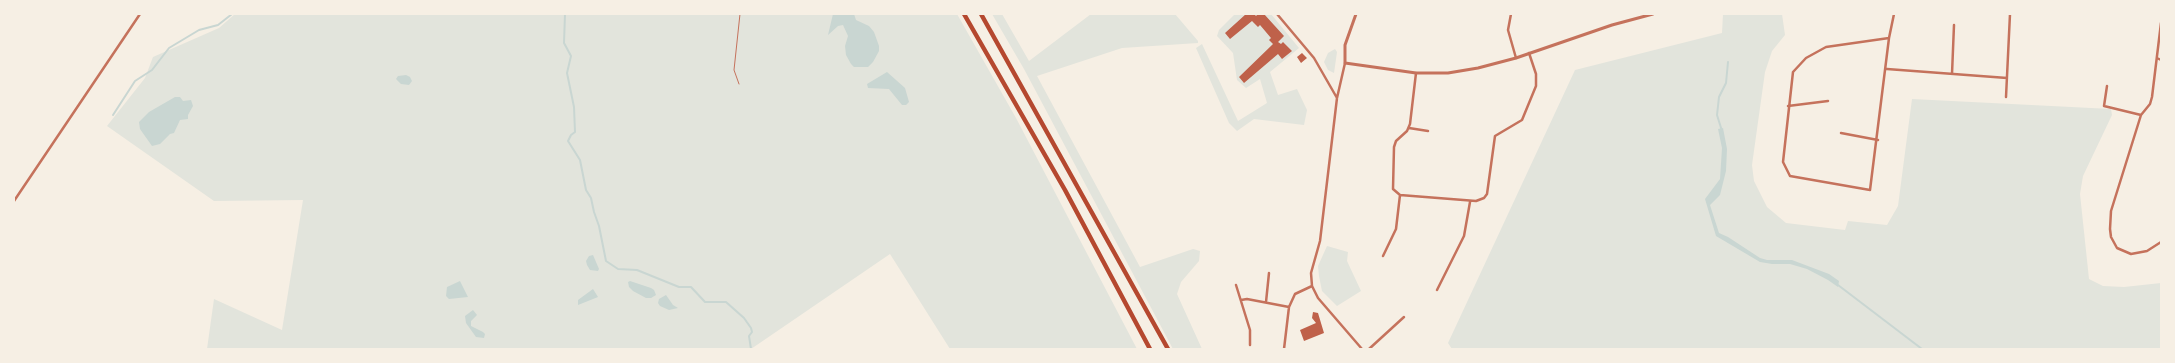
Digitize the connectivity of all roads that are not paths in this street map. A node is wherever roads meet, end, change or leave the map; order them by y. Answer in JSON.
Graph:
{"nodes":[{"id":1,"x":140,"y":14,"type":"edge"},
{"id":2,"x":740,"y":14,"type":"edge"},
{"id":3,"x":964,"y":14,"type":"edge"},
{"id":4,"x":981,"y":14,"type":"edge"},
{"id":5,"x":1278,"y":14,"type":"edge"},
{"id":6,"x":1356,"y":14,"type":"edge"},
{"id":7,"x":1511,"y":14,"type":"edge"},
{"id":8,"x":1653,"y":14,"type":"edge"},
{"id":9,"x":1894,"y":14,"type":"edge"},
{"id":10,"x":2010,"y":14,"type":"edge"},
{"id":11,"x":2161,"y":23,"type":"edge"},
{"id":12,"x":1954,"y":25,"type":"dead end"},
{"id":13,"x":1889,"y":38,"type":"junction"},
{"id":14,"x":1529,"y":53,"type":"junction"},
{"id":15,"x":1516,"y":58,"type":"junction"},
{"id":16,"x":2157,"y":58,"type":"junction"},
{"id":17,"x":2161,"y":60,"type":"edge"},
{"id":18,"x":1345,"y":63,"type":"junction"},
{"id":19,"x":1887,"y":69,"type":"junction"},
{"id":20,"x":1416,"y":73,"type":"junction"},
{"id":21,"x":1952,"y":74,"type":"junction"},
{"id":22,"x":2007,"y":78,"type":"junction"},
{"id":23,"x":739,"y":84,"type":"dead end"},
{"id":24,"x":2107,"y":86,"type":"dead end"},
{"id":25,"x":2006,"y":97,"type":"dead end"},
{"id":26,"x":1337,"y":98,"type":"junction"},
{"id":27,"x":1828,"y":101,"type":"dead end"},
{"id":28,"x":1788,"y":106,"type":"junction"},
{"id":29,"x":2142,"y":115,"type":"junction"},
{"id":30,"x":1409,"y":128,"type":"junction"},
{"id":31,"x":1428,"y":131,"type":"dead end"},
{"id":32,"x":1841,"y":133,"type":"dead end"},
{"id":33,"x":1878,"y":140,"type":"junction"},
{"id":34,"x":1400,"y":195,"type":"junction"},
{"id":35,"x":14,"y":201,"type":"edge"},
{"id":36,"x":1470,"y":202,"type":"junction"},
{"id":37,"x":2161,"y":242,"type":"edge"},
{"id":38,"x":1383,"y":256,"type":"dead end"},
{"id":39,"x":1270,"y":273,"type":"dead end"},
{"id":40,"x":1236,"y":285,"type":"dead end"},
{"id":41,"x":1312,"y":286,"type":"junction"},
{"id":42,"x":1437,"y":290,"type":"dead end"},
{"id":43,"x":1241,"y":300,"type":"junction"},
{"id":44,"x":1266,"y":302,"type":"junction"},
{"id":45,"x":1289,"y":307,"type":"junction"},
{"id":46,"x":1404,"y":317,"type":"dead end"},
{"id":47,"x":1250,"y":345,"type":"dead end"},
{"id":48,"x":1150,"y":349,"type":"edge"},
{"id":49,"x":1168,"y":349,"type":"edge"},
{"id":50,"x":1284,"y":349,"type":"edge"},
{"id":51,"x":1362,"y":349,"type":"edge"},
{"id":52,"x":1369,"y":349,"type":"edge"}],
"edges":[{"from":1,"to":35,"type":"street"},
{"from":2,"to":23,"type":"lane"},
{"from":3,"to":48,"type":"highway"},
{"from":4,"to":49,"type":"highway"},
{"from":5,"to":26,"type":"street"},
{"from":6,"to":18,"type":"street"},
{"from":7,"to":15,"type":"street"},
{"from":8,"to":14,"type":"street"},
{"from":9,"to":13,"type":"street"},
{"from":10,"to":22,"type":"street"},
{"from":11,"to":16,"type":"street"},
{"from":12,"to":21,"type":"street"},
{"from":13,"to":19,"type":"street"},
{"from":13,"to":28,"type":"street"},
{"from":14,"to":15,"type":"street"},
{"from":14,"to":36,"type":"street"},
{"from":15,"to":20,"type":"street"},
{"from":16,"to":17,"type":"street"},
{"from":16,"to":29,"type":"street"},
{"from":18,"to":20,"type":"street"},
{"from":18,"to":26,"type":"street"},
{"from":19,"to":21,"type":"street"},
{"from":19,"to":33,"type":"street"},
{"from":20,"to":30,"type":"street"},
{"from":21,"to":22,"type":"street"},
{"from":22,"to":25,"type":"street"},
{"from":24,"to":29,"type":"street"},
{"from":26,"to":41,"type":"street"},
{"from":27,"to":28,"type":"street"},
{"from":28,"to":33,"type":"street"},
{"from":29,"to":37,"type":"street"},
{"from":30,"to":31,"type":"street"},
{"from":30,"to":34,"type":"street"},
{"from":32,"to":33,"type":"street"},
{"from":34,"to":36,"type":"street"},
{"from":34,"to":38,"type":"street"},
{"from":36,"to":42,"type":"street"},
{"from":39,"to":44,"type":"street"},
{"from":40,"to":43,"type":"street"},
{"from":41,"to":45,"type":"street"},
{"from":41,"to":51,"type":"street"},
{"from":43,"to":44,"type":"street"},
{"from":43,"to":47,"type":"street"},
{"from":44,"to":45,"type":"street"},
{"from":45,"to":50,"type":"street"},
{"from":46,"to":52,"type":"street"}]}
